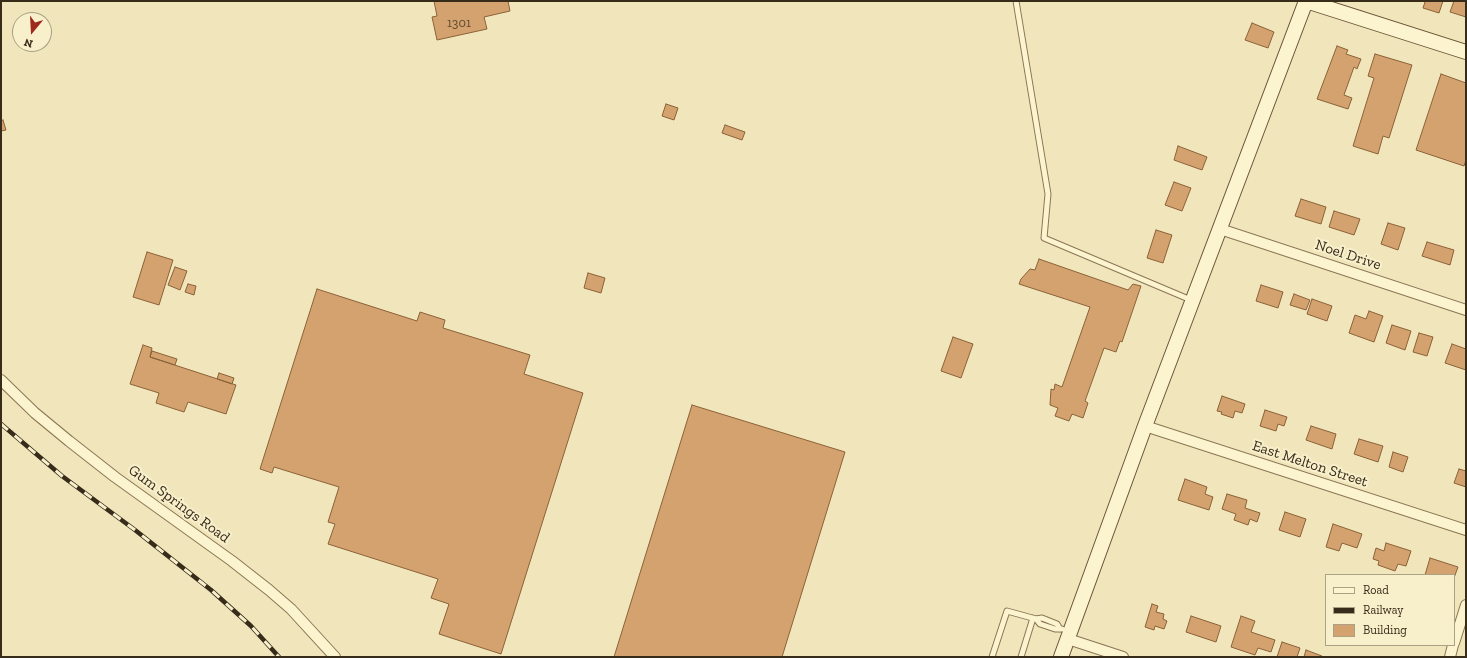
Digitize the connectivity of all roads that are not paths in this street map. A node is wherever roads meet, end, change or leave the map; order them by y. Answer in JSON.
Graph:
{"nodes":[{"id":1,"x":1016,"y":1,"type":"edge"},
{"id":2,"x":1306,"y":1,"type":"edge"},
{"id":3,"x":1466,"y":52,"type":"edge"},
{"id":4,"x":1220,"y":229,"type":"junction"},
{"id":5,"x":1193,"y":301,"type":"junction"},
{"id":6,"x":1466,"y":310,"type":"edge"},
{"id":7,"x":1,"y":380,"type":"edge"},
{"id":8,"x":1145,"y":426,"type":"junction"},
{"id":9,"x":1466,"y":530,"type":"edge"},
{"id":10,"x":1466,"y":604,"type":"edge"},
{"id":11,"x":1034,"y":619,"type":"junction"},
{"id":12,"x":1066,"y":633,"type":"junction"},
{"id":13,"x":1455,"y":641,"type":"edge"},
{"id":14,"x":1453,"y":646,"type":"edge"},
{"id":15,"x":335,"y":657,"type":"edge"},
{"id":16,"x":992,"y":657,"type":"edge"},
{"id":17,"x":1021,"y":657,"type":"edge"},
{"id":18,"x":1061,"y":657,"type":"edge"},
{"id":19,"x":1123,"y":657,"type":"edge"},
{"id":20,"x":1450,"y":657,"type":"edge"}],
"edges":[{"from":1,"to":5,"type":"lane"},
{"from":2,"to":3,"type":"street"},
{"from":2,"to":4,"type":"street"},
{"from":4,"to":5,"type":"street"},
{"from":4,"to":6,"type":"street","name":"Noel Drive"},
{"from":5,"to":8,"type":"street"},
{"from":7,"to":15,"type":"street","name":"Gum Springs Road"},
{"from":8,"to":9,"type":"street","name":"East Melton Street"},
{"from":8,"to":12,"type":"street"},
{"from":10,"to":13,"type":"street"},
{"from":11,"to":12,"type":"lane"},
{"from":11,"to":16,"type":"lane"},
{"from":11,"to":17,"type":"lane"},
{"from":12,"to":18,"type":"street"},
{"from":12,"to":19,"type":"street"},
{"from":14,"to":20,"type":"street"}]}
